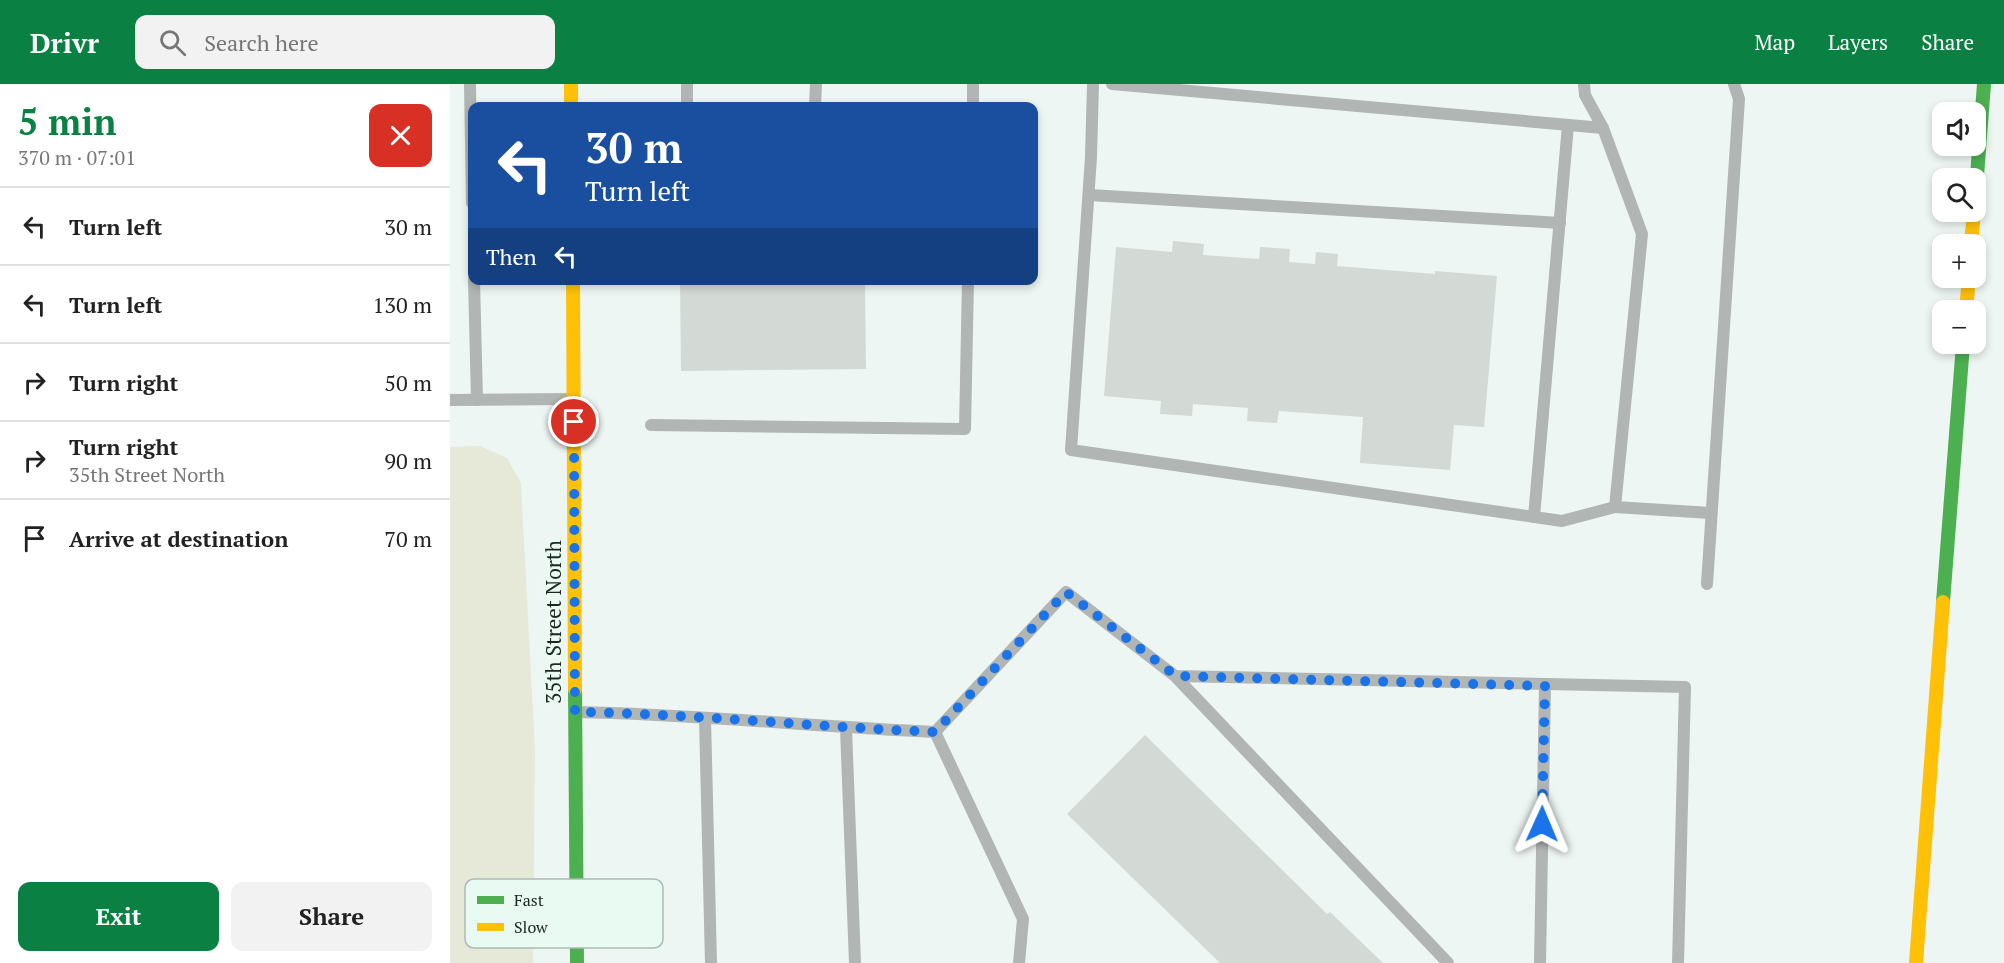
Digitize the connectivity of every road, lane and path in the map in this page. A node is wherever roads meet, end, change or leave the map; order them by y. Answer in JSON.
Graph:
{"nodes":[{"id":1,"x":470,"y":84,"type":"edge"},
{"id":2,"x":571,"y":84,"type":"edge"},
{"id":3,"x":687,"y":84,"type":"edge"},
{"id":4,"x":816,"y":84,"type":"edge"},
{"id":5,"x":973,"y":84,"type":"edge"},
{"id":6,"x":1093,"y":84,"type":"edge"},
{"id":7,"x":1112,"y":84,"type":"edge"},
{"id":8,"x":1584,"y":84,"type":"edge"},
{"id":9,"x":1734,"y":84,"type":"edge"},
{"id":10,"x":1984,"y":84,"type":"edge"},
{"id":11,"x":470,"y":102,"type":"edge"},
{"id":12,"x":571,"y":102,"type":"edge"},
{"id":13,"x":687,"y":102,"type":"edge"},
{"id":14,"x":815,"y":102,"type":"edge"},
{"id":15,"x":973,"y":102,"type":"edge"},
{"id":16,"x":1568,"y":124,"type":"junction"},
{"id":17,"x":1603,"y":128,"type":"junction"},
{"id":18,"x":1978,"y":168,"type":"edge"},
{"id":19,"x":1089,"y":195,"type":"junction"},
{"id":20,"x":1560,"y":223,"type":"junction"},
{"id":21,"x":474,"y":285,"type":"edge"},
{"id":22,"x":573,"y":285,"type":"edge"},
{"id":23,"x":968,"y":285,"type":"edge"},
{"id":24,"x":1963,"y":354,"type":"edge"},
{"id":25,"x":574,"y":399,"type":"junction"},
{"id":26,"x":450,"y":400,"type":"edge"},
{"id":27,"x":477,"y":400,"type":"junction"},
{"id":28,"x":651,"y":425,"type":"dead end"},
{"id":29,"x":1615,"y":507,"type":"junction"},
{"id":30,"x":1711,"y":513,"type":"junction"},
{"id":31,"x":1534,"y":517,"type":"junction"},
{"id":32,"x":1707,"y":584,"type":"dead end"},
{"id":33,"x":1176,"y":676,"type":"junction"},
{"id":34,"x":1545,"y":686,"type":"junction"},
{"id":35,"x":575,"y":712,"type":"junction"},
{"id":36,"x":705,"y":718,"type":"junction"},
{"id":37,"x":846,"y":729,"type":"junction"},
{"id":38,"x":935,"y":732,"type":"junction"},
{"id":39,"x":576,"y":879,"type":"edge"},
{"id":40,"x":577,"y":948,"type":"edge"},
{"id":41,"x":577,"y":963,"type":"edge"},
{"id":42,"x":711,"y":963,"type":"edge"},
{"id":43,"x":855,"y":963,"type":"edge"},
{"id":44,"x":1019,"y":963,"type":"edge"},
{"id":45,"x":1448,"y":963,"type":"edge"},
{"id":46,"x":1540,"y":963,"type":"edge"},
{"id":47,"x":1678,"y":963,"type":"edge"},
{"id":48,"x":1916,"y":963,"type":"edge"}],
"edges":[{"from":1,"to":11,"type":"lane"},
{"from":2,"to":12,"type":"main road"},
{"from":3,"to":13,"type":"lane"},
{"from":4,"to":14,"type":"lane"},
{"from":5,"to":15,"type":"lane"},
{"from":6,"to":19,"type":"lane"},
{"from":7,"to":16,"type":"lane"},
{"from":8,"to":17,"type":"lane"},
{"from":9,"to":30,"type":"lane"},
{"from":10,"to":18,"type":"main road"},
{"from":16,"to":17,"type":"lane"},
{"from":16,"to":20,"type":"lane"},
{"from":17,"to":29,"type":"lane"},
{"from":19,"to":20,"type":"lane"},
{"from":19,"to":31,"type":"lane"},
{"from":20,"to":31,"type":"lane"},
{"from":21,"to":27,"type":"lane"},
{"from":22,"to":25,"type":"main road","name":"35th Street North"},
{"from":23,"to":28,"type":"lane"},
{"from":24,"to":48,"type":"main road"},
{"from":25,"to":27,"type":"lane"},
{"from":25,"to":35,"type":"main road","name":"35th Street North"},
{"from":26,"to":27,"type":"lane"},
{"from":29,"to":30,"type":"lane"},
{"from":29,"to":31,"type":"lane"},
{"from":30,"to":32,"type":"lane"},
{"from":33,"to":34,"type":"lane"},
{"from":33,"to":38,"type":"lane"},
{"from":33,"to":45,"type":"lane"},
{"from":34,"to":46,"type":"lane"},
{"from":34,"to":47,"type":"lane"},
{"from":35,"to":36,"type":"lane"},
{"from":35,"to":39,"type":"main road","name":"35th Street North"},
{"from":36,"to":37,"type":"lane"},
{"from":36,"to":42,"type":"lane"},
{"from":37,"to":38,"type":"lane"},
{"from":37,"to":43,"type":"lane"},
{"from":38,"to":44,"type":"lane"},
{"from":40,"to":41,"type":"main road","name":"35th Street North"}]}
